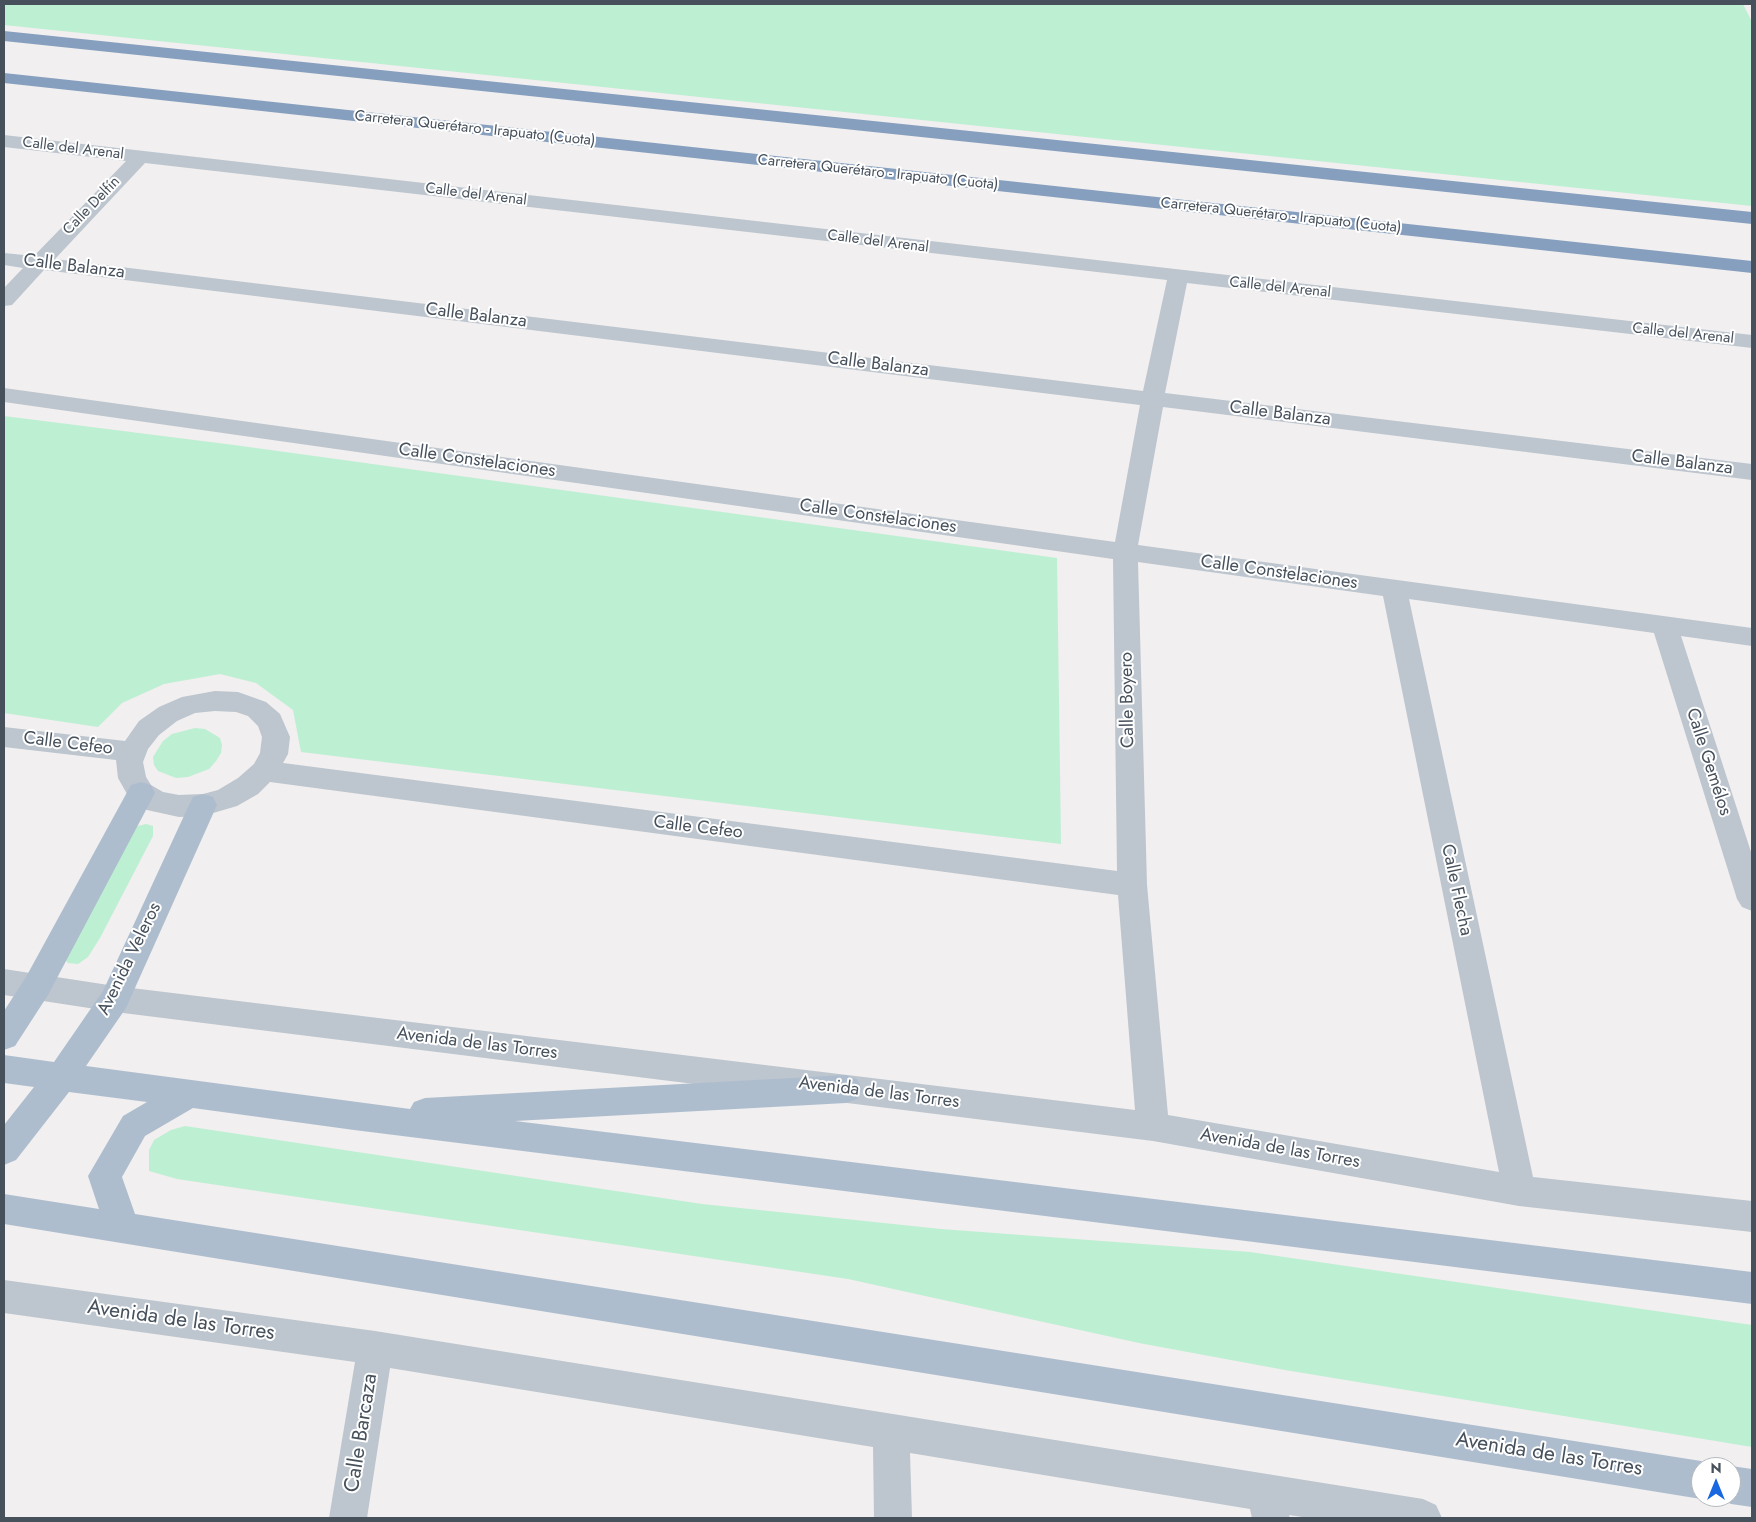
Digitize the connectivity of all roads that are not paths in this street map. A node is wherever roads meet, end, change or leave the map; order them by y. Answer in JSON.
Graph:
{"nodes":[{"id":1,"x":4,"y":36,"type":"edge"},
{"id":2,"x":4,"y":78,"type":"edge"},
{"id":3,"x":4,"y":141,"type":"edge"},
{"id":4,"x":140,"y":156,"type":"junction"},
{"id":5,"x":1752,"y":218,"type":"edge"},
{"id":6,"x":4,"y":258,"type":"edge"},
{"id":7,"x":38,"y":263,"type":"junction"},
{"id":8,"x":1752,"y":267,"type":"edge"},
{"id":9,"x":1178,"y":277,"type":"junction"},
{"id":10,"x":4,"y":300,"type":"edge"},
{"id":11,"x":1752,"y":342,"type":"edge"},
{"id":12,"x":4,"y":395,"type":"edge"},
{"id":13,"x":1153,"y":398,"type":"junction"},
{"id":14,"x":1752,"y":472,"type":"edge"},
{"id":15,"x":1125,"y":552,"type":"junction"},
{"id":16,"x":1394,"y":588,"type":"junction"},
{"id":17,"x":1664,"y":625,"type":"junction"},
{"id":18,"x":1752,"y":636,"type":"edge"},
{"id":19,"x":4,"y":737,"type":"edge"},
{"id":20,"x":133,"y":752,"type":"junction"},
{"id":21,"x":264,"y":771,"type":"junction"},
{"id":22,"x":141,"y":793,"type":"junction"},
{"id":23,"x":203,"y":805,"type":"junction"},
{"id":24,"x":1132,"y":885,"type":"junction"},
{"id":25,"x":1752,"y":899,"type":"edge"},
{"id":26,"x":4,"y":982,"type":"edge"},
{"id":27,"x":37,"y":986,"type":"junction"},
{"id":28,"x":115,"y":999,"type":"junction"},
{"id":29,"x":4,"y":1037,"type":"edge"},
{"id":30,"x":4,"y":1069,"type":"edge"},
{"id":31,"x":62,"y":1077,"type":"junction"},
{"id":32,"x":846,"y":1089,"type":"junction"},
{"id":33,"x":188,"y":1095,"type":"junction"},
{"id":34,"x":354,"y":1116,"type":"junction"},
{"id":35,"x":1153,"y":1127,"type":"junction"},
{"id":36,"x":4,"y":1150,"type":"edge"},
{"id":37,"x":1519,"y":1191,"type":"junction"},
{"id":38,"x":4,"y":1209,"type":"edge"},
{"id":39,"x":1752,"y":1217,"type":"edge"},
{"id":40,"x":123,"y":1228,"type":"junction"},
{"id":41,"x":1752,"y":1288,"type":"edge"},
{"id":42,"x":4,"y":1296,"type":"edge"},
{"id":43,"x":375,"y":1348,"type":"junction"},
{"id":44,"x":891,"y":1431,"type":"junction"},
{"id":45,"x":1691,"y":1478,"type":"edge"},
{"id":46,"x":1268,"y":1506,"type":"edge"},
{"id":47,"x":348,"y":1518,"type":"edge"},
{"id":48,"x":893,"y":1518,"type":"edge"},
{"id":49,"x":1424,"y":1518,"type":"edge"}],
"edges":[{"from":1,"to":5,"type":"highway"},
{"from":2,"to":8,"type":"highway","name":"Carretera Querétaro - Irapuato (Cuota)"},
{"from":3,"to":4,"type":"street","name":"Calle del Arenal"},
{"from":4,"to":7,"type":"street","name":"Calle Delfín"},
{"from":4,"to":9,"type":"street","name":"Calle del Arenal"},
{"from":6,"to":7,"type":"street","name":"Calle Balanza"},
{"from":7,"to":10,"type":"street","name":"Calle Delfín"},
{"from":7,"to":13,"type":"street","name":"Calle Balanza"},
{"from":9,"to":11,"type":"street","name":"Calle del Arenal"},
{"from":9,"to":13,"type":"street","name":"Calle Boyero"},
{"from":12,"to":15,"type":"street","name":"Calle Constelaciones"},
{"from":13,"to":14,"type":"street","name":"Calle Balanza"},
{"from":13,"to":15,"type":"street","name":"Calle Boyero"},
{"from":15,"to":16,"type":"street","name":"Calle Constelaciones"},
{"from":15,"to":24,"type":"street","name":"Calle Boyero"},
{"from":16,"to":17,"type":"street","name":"Calle Constelaciones"},
{"from":16,"to":37,"type":"street","name":"Calle Flecha"},
{"from":17,"to":18,"type":"street","name":"Calle Constelaciones"},
{"from":17,"to":25,"type":"street","name":"Calle Gemélos"},
{"from":19,"to":20,"type":"street","name":"Calle Cefeo"},
{"from":20,"to":21,"type":"street"},
{"from":20,"to":22,"type":"street"},
{"from":21,"to":23,"type":"street"},
{"from":21,"to":24,"type":"street","name":"Calle Cefeo"},
{"from":22,"to":23,"type":"street"},
{"from":22,"to":27,"type":"main road"},
{"from":23,"to":28,"type":"main road","name":"Avenida Veleros"},
{"from":24,"to":35,"type":"street","name":"Calle Boyero"},
{"from":26,"to":27,"type":"street","name":"Avenida de las Torres"},
{"from":27,"to":28,"type":"street","name":"Avenida de las Torres"},
{"from":27,"to":29,"type":"main road"},
{"from":28,"to":31,"type":"main road","name":"Avenida Veleros"},
{"from":28,"to":32,"type":"street","name":"Avenida de las Torres"},
{"from":30,"to":31,"type":"main road"},
{"from":31,"to":33,"type":"main road"},
{"from":31,"to":36,"type":"main road","name":"Avenida Veleros"},
{"from":32,"to":34,"type":"main road"},
{"from":32,"to":35,"type":"street","name":"Avenida de las Torres"},
{"from":33,"to":34,"type":"main road"},
{"from":33,"to":40,"type":"main road"},
{"from":34,"to":41,"type":"main road"},
{"from":35,"to":37,"type":"street","name":"Avenida de las Torres"},
{"from":37,"to":39,"type":"street","name":"Avenida de las Torres"},
{"from":38,"to":40,"type":"main road","name":"Avenida de las Torres"},
{"from":40,"to":45,"type":"main road","name":"Avenida de las Torres"},
{"from":42,"to":43,"type":"street","name":"Avenida de las Torres"},
{"from":43,"to":44,"type":"street","name":"Avenida de las Torres"},
{"from":43,"to":47,"type":"street","name":"Calle Barcaza"},
{"from":44,"to":46,"type":"street","name":"Avenida de las Torres"},
{"from":44,"to":48,"type":"street"},
{"from":46,"to":49,"type":"street","name":"Avenida de las Torres"}]}
